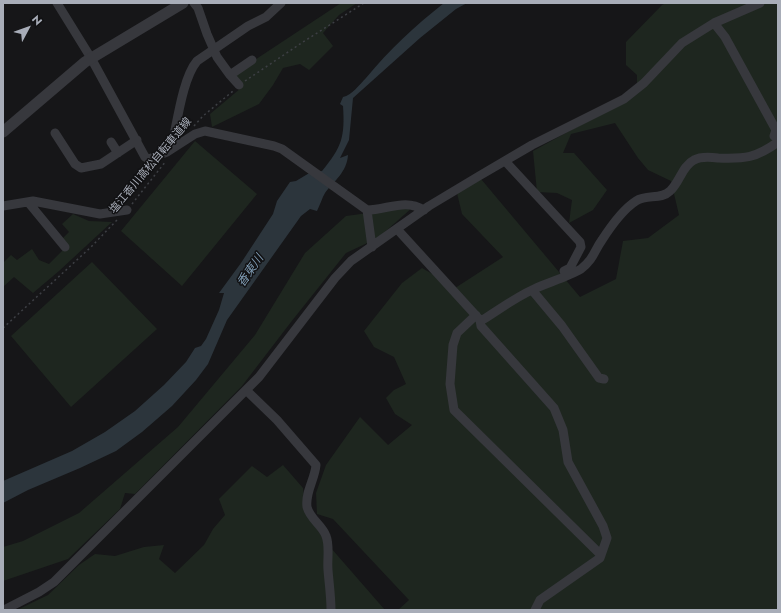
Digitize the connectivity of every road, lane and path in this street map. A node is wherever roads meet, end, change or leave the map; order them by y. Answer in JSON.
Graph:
{"nodes":[{"id":1,"x":57,"y":3,"type":"edge"},
{"id":2,"x":184,"y":3,"type":"edge"},
{"id":3,"x":194,"y":3,"type":"edge"},
{"id":4,"x":281,"y":3,"type":"edge"},
{"id":5,"x":364,"y":3,"type":"edge"},
{"id":6,"x":760,"y":3,"type":"edge"},
{"id":7,"x":714,"y":24,"type":"junction"},
{"id":8,"x":214,"y":49,"type":"junction"},
{"id":9,"x":91,"y":58,"type":"junction"},
{"id":10,"x":252,"y":60,"type":"dead end"},
{"id":11,"x":230,"y":75,"type":"junction"},
{"id":12,"x":239,"y":85,"type":"junction"},
{"id":13,"x":193,"y":127,"type":"dead end"},
{"id":14,"x":3,"y":132,"type":"edge"},
{"id":15,"x":56,"y":138,"type":"dead end"},
{"id":16,"x":776,"y":139,"type":"edge"},
{"id":17,"x":136,"y":140,"type":"junction"},
{"id":18,"x":111,"y":142,"type":"dead end"},
{"id":19,"x":171,"y":149,"type":"junction"},
{"id":20,"x":118,"y":153,"type":"junction"},
{"id":21,"x":168,"y":158,"type":"dead end"},
{"id":22,"x":505,"y":161,"type":"junction"},
{"id":23,"x":28,"y":202,"type":"junction"},
{"id":24,"x":3,"y":206,"type":"edge"},
{"id":25,"x":127,"y":210,"type":"junction"},
{"id":26,"x":367,"y":210,"type":"junction"},
{"id":27,"x":424,"y":210,"type":"junction"},
{"id":28,"x":397,"y":229,"type":"junction"},
{"id":29,"x":64,"y":247,"type":"dead end"},
{"id":30,"x":372,"y":247,"type":"junction"},
{"id":31,"x":566,"y":275,"type":"junction"},
{"id":32,"x":532,"y":290,"type":"junction"},
{"id":33,"x":478,"y":317,"type":"junction"},
{"id":34,"x":3,"y":328,"type":"edge"},
{"id":35,"x":603,"y":380,"type":"dead end"},
{"id":36,"x":246,"y":390,"type":"junction"},
{"id":37,"x":601,"y":555,"type":"junction"},
{"id":38,"x":4,"y":610,"type":"edge"},
{"id":39,"x":331,"y":610,"type":"edge"},
{"id":40,"x":535,"y":610,"type":"edge"}],
"edges":[{"from":1,"to":9,"type":"street"},
{"from":2,"to":9,"type":"street"},
{"from":3,"to":8,"type":"street"},
{"from":4,"to":8,"type":"street"},
{"from":5,"to":12,"type":"path","name":"塩江香川高松自転車道線"},
{"from":6,"to":7,"type":"street"},
{"from":7,"to":16,"type":"street"},
{"from":7,"to":22,"type":"street"},
{"from":8,"to":11,"type":"street"},
{"from":8,"to":19,"type":"street"},
{"from":9,"to":14,"type":"street"},
{"from":9,"to":17,"type":"street"},
{"from":10,"to":11,"type":"street"},
{"from":11,"to":12,"type":"street"},
{"from":12,"to":13,"type":"path","name":"塩江香川高松自転車道線"},
{"from":15,"to":20,"type":"street"},
{"from":16,"to":31,"type":"street"},
{"from":17,"to":19,"type":"street"},
{"from":17,"to":20,"type":"street"},
{"from":18,"to":20,"type":"street"},
{"from":19,"to":26,"type":"street"},
{"from":21,"to":25,"type":"path","name":"塩江香川高松自転車道線"},
{"from":22,"to":27,"type":"street"},
{"from":22,"to":31,"type":"street"},
{"from":23,"to":24,"type":"street"},
{"from":23,"to":25,"type":"street"},
{"from":23,"to":29,"type":"street"},
{"from":25,"to":34,"type":"path","name":"塩江香川高松自転車道線"},
{"from":26,"to":27,"type":"street"},
{"from":26,"to":30,"type":"street"},
{"from":27,"to":28,"type":"street"},
{"from":28,"to":30,"type":"street"},
{"from":28,"to":33,"type":"street"},
{"from":30,"to":36,"type":"street"},
{"from":31,"to":32,"type":"street"},
{"from":32,"to":33,"type":"street"},
{"from":32,"to":35,"type":"street"},
{"from":33,"to":37,"type":"street"},
{"from":33,"to":37,"type":"street"},
{"from":36,"to":38,"type":"street"},
{"from":36,"to":39,"type":"street"},
{"from":37,"to":40,"type":"street"}]}
